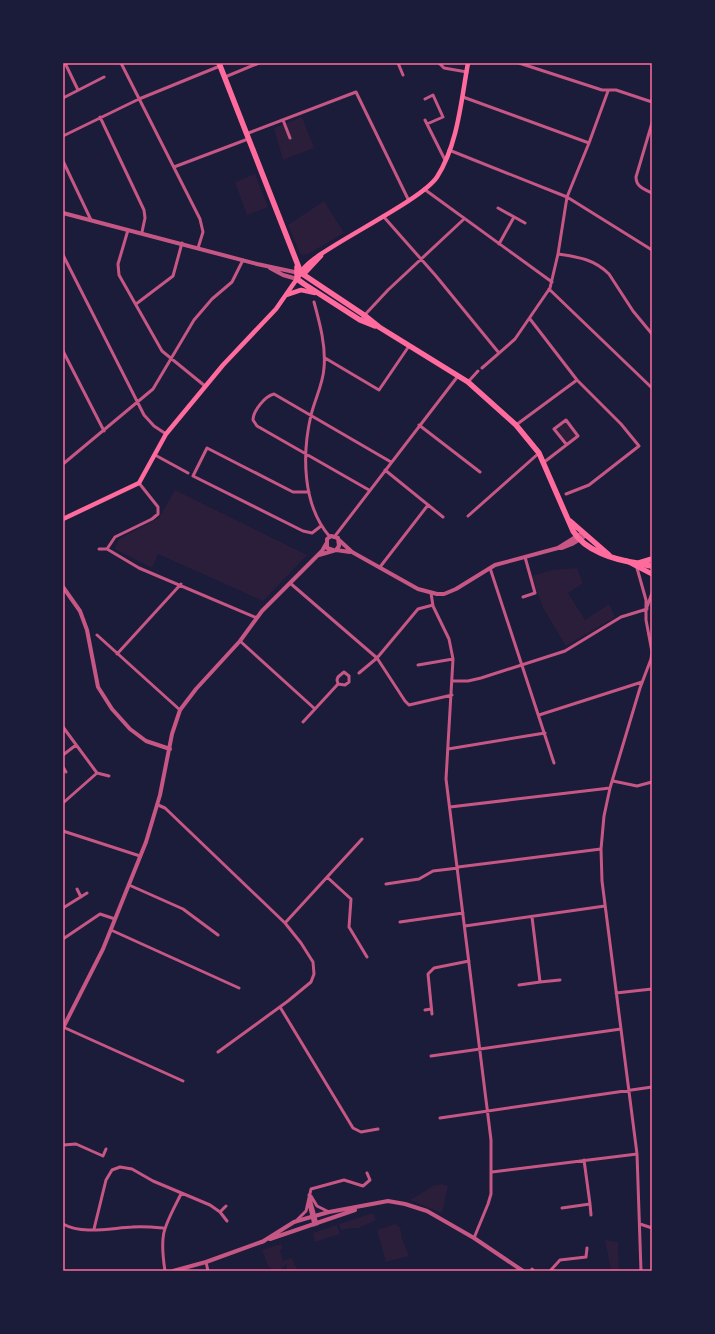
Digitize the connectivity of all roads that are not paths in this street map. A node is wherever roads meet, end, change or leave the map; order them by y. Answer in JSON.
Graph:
{"nodes":[{"id":1,"x":65,"y":63,"type":"edge"},
{"id":2,"x":121,"y":63,"type":"edge"},
{"id":3,"x":248,"y":63,"type":"edge"},
{"id":4,"x":259,"y":63,"type":"edge"},
{"id":5,"x":398,"y":63,"type":"edge"},
{"id":6,"x":439,"y":63,"type":"edge"},
{"id":7,"x":468,"y":63,"type":"edge"},
{"id":8,"x":519,"y":63,"type":"edge"},
{"id":9,"x":220,"y":64,"type":"edge"},
{"id":10,"x":249,"y":67,"type":"junction"},
{"id":11,"x":467,"y":72,"type":"junction"},
{"id":12,"x":403,"y":74,"type":"dead end"},
{"id":13,"x":104,"y":77,"type":"dead end"},
{"id":14,"x":224,"y":77,"type":"junction"},
{"id":15,"x":78,"y":90,"type":"junction"},
{"id":16,"x":608,"y":91,"type":"junction"},
{"id":17,"x":463,"y":97,"type":"junction"},
{"id":18,"x":63,"y":98,"type":"edge"},
{"id":19,"x":139,"y":98,"type":"junction"},
{"id":20,"x":425,"y":99,"type":"dead end"},
{"id":21,"x":652,"y":102,"type":"edge"},
{"id":22,"x":100,"y":117,"type":"junction"},
{"id":23,"x":283,"y":120,"type":"junction"},
{"id":24,"x":425,"y":120,"type":"dead end"},
{"id":25,"x":652,"y":123,"type":"edge"},
{"id":26,"x":427,"y":124,"type":"junction"},
{"id":27,"x":63,"y":136,"type":"edge"},
{"id":28,"x":247,"y":136,"type":"junction"},
{"id":29,"x":290,"y":138,"type":"dead end"},
{"id":30,"x":589,"y":143,"type":"junction"},
{"id":31,"x":449,"y":150,"type":"junction"},
{"id":32,"x":445,"y":160,"type":"junction"},
{"id":33,"x":63,"y":161,"type":"edge"},
{"id":34,"x":174,"y":167,"type":"junction"},
{"id":35,"x":424,"y":189,"type":"junction"},
{"id":36,"x":652,"y":193,"type":"edge"},
{"id":37,"x":567,"y":197,"type":"junction"},
{"id":38,"x":408,"y":199,"type":"junction"},
{"id":39,"x":498,"y":208,"type":"dead end"},
{"id":40,"x":63,"y":213,"type":"edge"},
{"id":41,"x":383,"y":216,"type":"junction"},
{"id":42,"x":514,"y":217,"type":"junction"},
{"id":43,"x":464,"y":219,"type":"junction"},
{"id":44,"x":91,"y":220,"type":"junction"},
{"id":45,"x":525,"y":223,"type":"dead end"},
{"id":46,"x":128,"y":229,"type":"junction"},
{"id":47,"x":142,"y":232,"type":"junction"},
{"id":48,"x":182,"y":244,"type":"junction"},
{"id":49,"x":499,"y":244,"type":"junction"},
{"id":50,"x":198,"y":248,"type":"junction"},
{"id":51,"x":652,"y":250,"type":"edge"},
{"id":52,"x":558,"y":254,"type":"junction"},
{"id":53,"x":63,"y":255,"type":"edge"},
{"id":54,"x":243,"y":260,"type":"junction"},
{"id":55,"x":422,"y":260,"type":"junction"},
{"id":56,"x":268,"y":267,"type":"junction"},
{"id":57,"x":299,"y":273,"type":"junction"},
{"id":58,"x":297,"y":279,"type":"junction"},
{"id":59,"x":552,"y":282,"type":"junction"},
{"id":60,"x":549,"y":289,"type":"junction"},
{"id":61,"x":319,"y":294,"type":"junction"},
{"id":62,"x":285,"y":296,"type":"junction"},
{"id":63,"x":314,"y":302,"type":"dead end"},
{"id":64,"x":136,"y":304,"type":"junction"},
{"id":65,"x":364,"y":315,"type":"junction"},
{"id":66,"x":530,"y":319,"type":"junction"},
{"id":67,"x":360,"y":320,"type":"junction"},
{"id":68,"x":379,"y":327,"type":"junction"},
{"id":69,"x":652,"y":334,"type":"edge"},
{"id":70,"x":409,"y":346,"type":"junction"},
{"id":71,"x":63,"y":351,"type":"edge"},
{"id":72,"x":499,"y":353,"type":"junction"},
{"id":73,"x":171,"y":358,"type":"junction"},
{"id":74,"x":325,"y":358,"type":"junction"},
{"id":75,"x":482,"y":368,"type":"dead end"},
{"id":76,"x":478,"y":371,"type":"dead end"},
{"id":77,"x":458,"y":376,"type":"junction"},
{"id":78,"x":577,"y":380,"type":"junction"},
{"id":79,"x":468,"y":382,"type":"junction"},
{"id":80,"x":205,"y":386,"type":"junction"},
{"id":81,"x":652,"y":388,"type":"edge"},
{"id":82,"x":138,"y":403,"type":"junction"},
{"id":83,"x":312,"y":414,"type":"junction"},
{"id":84,"x":419,"y":425,"type":"junction"},
{"id":85,"x":516,"y":425,"type":"junction"},
{"id":86,"x":104,"y":430,"type":"junction"},
{"id":87,"x":166,"y":434,"type":"junction"},
{"id":88,"x":566,"y":444,"type":"junction"},
{"id":89,"x":539,"y":453,"type":"junction"},
{"id":90,"x":155,"y":455,"type":"junction"},
{"id":91,"x":306,"y":455,"type":"junction"},
{"id":92,"x":391,"y":462,"type":"junction"},
{"id":93,"x":543,"y":463,"type":"junction"},
{"id":94,"x":63,"y":464,"type":"edge"},
{"id":95,"x":385,"y":470,"type":"junction"},
{"id":96,"x":480,"y":472,"type":"dead end"},
{"id":97,"x":188,"y":473,"type":"dead end"},
{"id":98,"x":139,"y":483,"type":"junction"},
{"id":99,"x":369,"y":490,"type":"junction"},
{"id":100,"x":310,"y":492,"type":"junction"},
{"id":101,"x":566,"y":494,"type":"dead end"},
{"id":102,"x":428,"y":505,"type":"junction"},
{"id":103,"x":468,"y":516,"type":"dead end"},
{"id":104,"x":443,"y":517,"type":"dead end"},
{"id":105,"x":63,"y":519,"type":"edge"},
{"id":106,"x":570,"y":521,"type":"junction"},
{"id":107,"x":321,"y":526,"type":"junction"},
{"id":108,"x":584,"y":534,"type":"junction"},
{"id":109,"x":332,"y":536,"type":"junction"},
{"id":110,"x":578,"y":538,"type":"junction"},
{"id":111,"x":339,"y":540,"type":"junction"},
{"id":112,"x":326,"y":544,"type":"junction"},
{"id":113,"x":99,"y":549,"type":"dead end"},
{"id":114,"x":107,"y":549,"type":"junction"},
{"id":115,"x":335,"y":550,"type":"junction"},
{"id":116,"x":352,"y":552,"type":"junction"},
{"id":117,"x":609,"y":555,"type":"junction"},
{"id":118,"x":525,"y":557,"type":"junction"},
{"id":119,"x":314,"y":558,"type":"junction"},
{"id":120,"x":652,"y":559,"type":"edge"},
{"id":121,"x":638,"y":566,"type":"junction"},
{"id":122,"x":652,"y":566,"type":"edge"},
{"id":123,"x":380,"y":567,"type":"junction"},
{"id":124,"x":490,"y":568,"type":"junction"},
{"id":125,"x":652,"y":574,"type":"edge"},
{"id":126,"x":290,"y":583,"type":"junction"},
{"id":127,"x":181,"y":584,"type":"junction"},
{"id":128,"x":63,"y":587,"type":"edge"},
{"id":129,"x":431,"y":593,"type":"junction"},
{"id":130,"x":652,"y":593,"type":"edge"},
{"id":131,"x":523,"y":597,"type":"dead end"},
{"id":132,"x":433,"y":605,"type":"junction"},
{"id":133,"x":646,"y":610,"type":"junction"},
{"id":134,"x":652,"y":613,"type":"edge"},
{"id":135,"x":257,"y":618,"type":"junction"},
{"id":136,"x":97,"y":635,"type":"dead end"},
{"id":137,"x":240,"y":641,"type":"junction"},
{"id":138,"x":117,"y":654,"type":"junction"},
{"id":139,"x":377,"y":658,"type":"junction"},
{"id":140,"x":453,"y":659,"type":"junction"},
{"id":141,"x":651,"y":659,"type":"edge"},
{"id":142,"x":418,"y":664,"type":"dead end"},
{"id":143,"x":521,"y":664,"type":"junction"},
{"id":144,"x":359,"y":673,"type":"dead end"},
{"id":145,"x":453,"y":681,"type":"junction"},
{"id":146,"x":642,"y":682,"type":"junction"},
{"id":147,"x":338,"y":684,"type":"junction"},
{"id":148,"x":452,"y":695,"type":"junction"},
{"id":149,"x":315,"y":709,"type":"junction"},
{"id":150,"x":180,"y":710,"type":"junction"},
{"id":151,"x":539,"y":715,"type":"junction"},
{"id":152,"x":303,"y":722,"type":"dead end"},
{"id":153,"x":63,"y":727,"type":"edge"},
{"id":154,"x":545,"y":733,"type":"junction"},
{"id":155,"x":76,"y":745,"type":"junction"},
{"id":156,"x":170,"y":749,"type":"junction"},
{"id":157,"x":448,"y":749,"type":"junction"},
{"id":158,"x":63,"y":755,"type":"edge"},
{"id":159,"x":554,"y":763,"type":"dead end"},
{"id":160,"x":63,"y":768,"type":"edge"},
{"id":161,"x":66,"y":772,"type":"dead end"},
{"id":162,"x":97,"y":773,"type":"junction"},
{"id":163,"x":109,"y":776,"type":"dead end"},
{"id":164,"x":613,"y":781,"type":"junction"},
{"id":165,"x":652,"y":782,"type":"edge"},
{"id":166,"x":610,"y":788,"type":"junction"},
{"id":167,"x":63,"y":802,"type":"edge"},
{"id":168,"x":158,"y":804,"type":"junction"},
{"id":169,"x":450,"y":807,"type":"junction"},
{"id":170,"x":63,"y":831,"type":"edge"},
{"id":171,"x":362,"y":839,"type":"dead end"},
{"id":172,"x":601,"y":849,"type":"junction"},
{"id":173,"x":140,"y":856,"type":"junction"},
{"id":174,"x":458,"y":867,"type":"junction"},
{"id":175,"x":327,"y":877,"type":"junction"},
{"id":176,"x":386,"y":884,"type":"dead end"},
{"id":177,"x":129,"y":885,"type":"junction"},
{"id":178,"x":77,"y":889,"type":"dead end"},
{"id":179,"x":87,"y":893,"type":"dead end"},
{"id":180,"x":81,"y":897,"type":"junction"},
{"id":181,"x":605,"y":906,"type":"junction"},
{"id":182,"x":63,"y":908,"type":"edge"},
{"id":183,"x":463,"y":913,"type":"junction"},
{"id":184,"x":532,"y":917,"type":"junction"},
{"id":185,"x":115,"y":919,"type":"junction"},
{"id":186,"x":400,"y":922,"type":"dead end"},
{"id":187,"x":285,"y":923,"type":"junction"},
{"id":188,"x":465,"y":926,"type":"junction"},
{"id":189,"x":111,"y":930,"type":"junction"},
{"id":190,"x":218,"y":935,"type":"dead end"},
{"id":191,"x":63,"y":939,"type":"edge"},
{"id":192,"x":367,"y":957,"type":"dead end"},
{"id":193,"x":469,"y":961,"type":"junction"},
{"id":194,"x":560,"y":980,"type":"dead end"},
{"id":195,"x":540,"y":982,"type":"junction"},
{"id":196,"x":518,"y":985,"type":"dead end"},
{"id":197,"x":239,"y":988,"type":"dead end"},
{"id":198,"x":652,"y":989,"type":"edge"},
{"id":199,"x":616,"y":993,"type":"junction"},
{"id":200,"x":280,"y":1007,"type":"junction"},
{"id":201,"x":431,"y":1009,"type":"junction"},
{"id":202,"x":425,"y":1010,"type":"dead end"},
{"id":203,"x":432,"y":1014,"type":"dead end"},
{"id":204,"x":63,"y":1028,"type":"edge"},
{"id":205,"x":621,"y":1030,"type":"junction"},
{"id":206,"x":480,"y":1049,"type":"junction"},
{"id":207,"x":218,"y":1052,"type":"dead end"},
{"id":208,"x":431,"y":1056,"type":"dead end"},
{"id":209,"x":183,"y":1081,"type":"dead end"},
{"id":210,"x":652,"y":1088,"type":"edge"},
{"id":211,"x":629,"y":1090,"type":"junction"},
{"id":212,"x":488,"y":1110,"type":"junction"},
{"id":213,"x":440,"y":1118,"type":"dead end"},
{"id":214,"x":378,"y":1129,"type":"dead end"},
{"id":215,"x":63,"y":1145,"type":"edge"},
{"id":216,"x":106,"y":1149,"type":"dead end"},
{"id":217,"x":637,"y":1154,"type":"junction"},
{"id":218,"x":584,"y":1160,"type":"junction"},
{"id":219,"x":492,"y":1172,"type":"junction"},
{"id":220,"x":366,"y":1173,"type":"dead end"},
{"id":221,"x":309,"y":1193,"type":"junction"},
{"id":222,"x":181,"y":1194,"type":"junction"},
{"id":223,"x":308,"y":1200,"type":"junction"},
{"id":224,"x":590,"y":1204,"type":"junction"},
{"id":225,"x":226,"y":1206,"type":"dead end"},
{"id":226,"x":361,"y":1207,"type":"junction"},
{"id":227,"x":562,"y":1208,"type":"dead end"},
{"id":228,"x":220,"y":1212,"type":"junction"},
{"id":229,"x":329,"y":1212,"type":"junction"},
{"id":230,"x":591,"y":1215,"type":"dead end"},
{"id":231,"x":313,"y":1216,"type":"junction"},
{"id":232,"x":226,"y":1221,"type":"dead end"},
{"id":233,"x":294,"y":1222,"type":"junction"},
{"id":234,"x":63,"y":1224,"type":"edge"},
{"id":235,"x":315,"y":1224,"type":"junction"},
{"id":236,"x":640,"y":1224,"type":"junction"},
{"id":237,"x":163,"y":1228,"type":"junction"},
{"id":238,"x":652,"y":1228,"type":"edge"},
{"id":239,"x":94,"y":1229,"type":"junction"},
{"id":240,"x":474,"y":1238,"type":"junction"},
{"id":241,"x":262,"y":1242,"type":"junction"},
{"id":242,"x":587,"y":1248,"type":"dead end"},
{"id":243,"x":586,"y":1257,"type":"junction"},
{"id":244,"x":206,"y":1262,"type":"junction"},
{"id":245,"x":589,"y":1262,"type":"dead end"},
{"id":246,"x":165,"y":1271,"type":"edge"},
{"id":247,"x":173,"y":1271,"type":"edge"},
{"id":248,"x":208,"y":1271,"type":"edge"},
{"id":249,"x":523,"y":1271,"type":"edge"},
{"id":250,"x":550,"y":1271,"type":"edge"},
{"id":251,"x":641,"y":1271,"type":"edge"}],
"edges":[{"from":1,"to":15,"type":"street"},
{"from":2,"to":19,"type":"street"},
{"from":3,"to":10,"type":"street"},
{"from":4,"to":10,"type":"street"},
{"from":5,"to":12,"type":"street"},
{"from":6,"to":11,"type":"street"},
{"from":7,"to":11,"type":"main road"},
{"from":8,"to":16,"type":"street"},
{"from":9,"to":14,"type":"highway"},
{"from":9,"to":19,"type":"street"},
{"from":10,"to":14,"type":"street"},
{"from":11,"to":17,"type":"main road"},
{"from":13,"to":15,"type":"street"},
{"from":14,"to":28,"type":"highway"},
{"from":15,"to":18,"type":"street"},
{"from":16,"to":21,"type":"street"},
{"from":16,"to":30,"type":"street"},
{"from":17,"to":30,"type":"street"},
{"from":17,"to":31,"type":"main road"},
{"from":19,"to":22,"type":"street"},
{"from":19,"to":34,"type":"street"},
{"from":20,"to":26,"type":"street"},
{"from":22,"to":27,"type":"street"},
{"from":22,"to":47,"type":"street"},
{"from":23,"to":28,"type":"street"},
{"from":23,"to":29,"type":"street"},
{"from":23,"to":38,"type":"street"},
{"from":24,"to":26,"type":"street"},
{"from":25,"to":36,"type":"street"},
{"from":26,"to":32,"type":"street"},
{"from":28,"to":34,"type":"street"},
{"from":28,"to":57,"type":"highway"},
{"from":30,"to":37,"type":"street"},
{"from":31,"to":32,"type":"main road"},
{"from":31,"to":37,"type":"street"},
{"from":32,"to":35,"type":"main road"},
{"from":33,"to":44,"type":"street"},
{"from":34,"to":50,"type":"street"},
{"from":35,"to":38,"type":"main road"},
{"from":35,"to":43,"type":"street"},
{"from":37,"to":51,"type":"street"},
{"from":37,"to":52,"type":"street"},
{"from":38,"to":41,"type":"main road"},
{"from":39,"to":42,"type":"street"},
{"from":40,"to":44,"type":"street"},
{"from":41,"to":55,"type":"street"},
{"from":41,"to":57,"type":"main road"},
{"from":42,"to":45,"type":"street"},
{"from":42,"to":49,"type":"street"},
{"from":43,"to":49,"type":"street"},
{"from":43,"to":55,"type":"street"},
{"from":44,"to":46,"type":"street"},
{"from":46,"to":47,"type":"street"},
{"from":46,"to":64,"type":"street"},
{"from":47,"to":48,"type":"street"},
{"from":48,"to":50,"type":"street"},
{"from":48,"to":64,"type":"street"},
{"from":49,"to":59,"type":"street"},
{"from":50,"to":54,"type":"street"},
{"from":52,"to":59,"type":"street"},
{"from":52,"to":69,"type":"street"},
{"from":53,"to":82,"type":"street"},
{"from":54,"to":56,"type":"street"},
{"from":54,"to":73,"type":"street"},
{"from":55,"to":65,"type":"street"},
{"from":55,"to":72,"type":"street"},
{"from":56,"to":57,"type":"street"},
{"from":56,"to":58,"type":"street"},
{"from":57,"to":58,"type":"highway"},
{"from":57,"to":65,"type":"highway"},
{"from":58,"to":61,"type":"highway"},
{"from":58,"to":62,"type":"main road"},
{"from":59,"to":60,"type":"street"},
{"from":60,"to":66,"type":"street"},
{"from":60,"to":81,"type":"street"},
{"from":61,"to":62,"type":"main road"},
{"from":61,"to":67,"type":"highway"},
{"from":62,"to":80,"type":"main road"},
{"from":63,"to":74,"type":"street"},
{"from":64,"to":73,"type":"street"},
{"from":65,"to":67,"type":"street"},
{"from":65,"to":68,"type":"highway"},
{"from":66,"to":72,"type":"street"},
{"from":66,"to":78,"type":"street"},
{"from":67,"to":68,"type":"highway"},
{"from":68,"to":70,"type":"highway"},
{"from":70,"to":74,"type":"street"},
{"from":70,"to":77,"type":"highway"},
{"from":71,"to":86,"type":"street"},
{"from":72,"to":75,"type":"street"},
{"from":73,"to":80,"type":"street"},
{"from":73,"to":82,"type":"street"},
{"from":74,"to":83,"type":"street"},
{"from":76,"to":79,"type":"street"},
{"from":77,"to":79,"type":"highway"},
{"from":77,"to":84,"type":"street"},
{"from":78,"to":85,"type":"street"},
{"from":78,"to":101,"type":"street"},
{"from":79,"to":85,"type":"highway"},
{"from":80,"to":87,"type":"main road"},
{"from":82,"to":86,"type":"street"},
{"from":82,"to":87,"type":"street"},
{"from":83,"to":91,"type":"street"},
{"from":83,"to":91,"type":"street"},
{"from":83,"to":92,"type":"street"},
{"from":84,"to":92,"type":"street"},
{"from":84,"to":96,"type":"street"},
{"from":85,"to":89,"type":"highway"},
{"from":86,"to":94,"type":"street"},
{"from":87,"to":90,"type":"main road"},
{"from":88,"to":88,"type":"street"},
{"from":88,"to":93,"type":"street"},
{"from":89,"to":93,"type":"highway"},
{"from":89,"to":103,"type":"street"},
{"from":90,"to":97,"type":"street"},
{"from":90,"to":98,"type":"main road"},
{"from":91,"to":99,"type":"street"},
{"from":91,"to":100,"type":"street"},
{"from":92,"to":95,"type":"street"},
{"from":93,"to":106,"type":"highway"},
{"from":95,"to":99,"type":"street"},
{"from":95,"to":102,"type":"street"},
{"from":98,"to":105,"type":"main road"},
{"from":98,"to":114,"type":"street"},
{"from":99,"to":109,"type":"street"},
{"from":100,"to":107,"type":"street"},
{"from":100,"to":107,"type":"street"},
{"from":102,"to":104,"type":"street"},
{"from":102,"to":123,"type":"street"},
{"from":106,"to":108,"type":"highway"},
{"from":106,"to":110,"type":"highway"},
{"from":107,"to":109,"type":"street"},
{"from":108,"to":110,"type":"street"},
{"from":108,"to":117,"type":"highway"},
{"from":109,"to":111,"type":"street"},
{"from":109,"to":112,"type":"street"},
{"from":110,"to":117,"type":"highway"},
{"from":110,"to":118,"type":"street"},
{"from":111,"to":115,"type":"street"},
{"from":111,"to":116,"type":"street"},
{"from":112,"to":115,"type":"street"},
{"from":112,"to":119,"type":"street"},
{"from":113,"to":114,"type":"street"},
{"from":114,"to":127,"type":"street"},
{"from":115,"to":116,"type":"street"},
{"from":115,"to":119,"type":"street"},
{"from":116,"to":123,"type":"street"},
{"from":117,"to":121,"type":"highway"},
{"from":118,"to":124,"type":"street"},
{"from":118,"to":131,"type":"street"},
{"from":119,"to":126,"type":"street"},
{"from":120,"to":121,"type":"highway"},
{"from":121,"to":122,"type":"highway"},
{"from":121,"to":125,"type":"main road"},
{"from":121,"to":133,"type":"street"},
{"from":123,"to":129,"type":"street"},
{"from":124,"to":129,"type":"street"},
{"from":124,"to":143,"type":"street"},
{"from":126,"to":135,"type":"street"},
{"from":126,"to":139,"type":"street"},
{"from":127,"to":135,"type":"street"},
{"from":127,"to":138,"type":"street"},
{"from":128,"to":156,"type":"street"},
{"from":129,"to":132,"type":"street"},
{"from":130,"to":133,"type":"street"},
{"from":132,"to":139,"type":"street"},
{"from":132,"to":140,"type":"street"},
{"from":133,"to":134,"type":"street"},
{"from":133,"to":141,"type":"street"},
{"from":133,"to":143,"type":"street"},
{"from":135,"to":137,"type":"street"},
{"from":136,"to":138,"type":"street"},
{"from":137,"to":149,"type":"street"},
{"from":137,"to":150,"type":"street"},
{"from":138,"to":150,"type":"street"},
{"from":139,"to":144,"type":"street"},
{"from":139,"to":148,"type":"street"},
{"from":140,"to":142,"type":"street"},
{"from":140,"to":145,"type":"street"},
{"from":141,"to":146,"type":"street"},
{"from":143,"to":145,"type":"street"},
{"from":143,"to":151,"type":"street"},
{"from":145,"to":148,"type":"street"},
{"from":146,"to":151,"type":"street"},
{"from":146,"to":164,"type":"street"},
{"from":147,"to":147,"type":"street"},
{"from":147,"to":149,"type":"street"},
{"from":148,"to":157,"type":"street"},
{"from":149,"to":152,"type":"street"},
{"from":150,"to":156,"type":"street"},
{"from":151,"to":154,"type":"street"},
{"from":153,"to":155,"type":"street"},
{"from":154,"to":157,"type":"street"},
{"from":154,"to":159,"type":"street"},
{"from":155,"to":158,"type":"street"},
{"from":155,"to":162,"type":"street"},
{"from":156,"to":168,"type":"street"},
{"from":157,"to":169,"type":"street"},
{"from":160,"to":161,"type":"street"},
{"from":162,"to":163,"type":"street"},
{"from":162,"to":167,"type":"street"},
{"from":164,"to":165,"type":"street"},
{"from":164,"to":166,"type":"street"},
{"from":166,"to":169,"type":"street"},
{"from":166,"to":172,"type":"street"},
{"from":168,"to":173,"type":"street"},
{"from":168,"to":187,"type":"street"},
{"from":169,"to":174,"type":"street"},
{"from":170,"to":173,"type":"street"},
{"from":171,"to":175,"type":"street"},
{"from":172,"to":174,"type":"street"},
{"from":172,"to":181,"type":"street"},
{"from":173,"to":177,"type":"street"},
{"from":174,"to":176,"type":"street"},
{"from":174,"to":183,"type":"street"},
{"from":175,"to":187,"type":"street"},
{"from":175,"to":192,"type":"street"},
{"from":177,"to":185,"type":"street"},
{"from":177,"to":190,"type":"street"},
{"from":178,"to":180,"type":"street"},
{"from":179,"to":180,"type":"street"},
{"from":180,"to":182,"type":"street"},
{"from":181,"to":184,"type":"street"},
{"from":181,"to":199,"type":"street"},
{"from":183,"to":186,"type":"street"},
{"from":183,"to":188,"type":"street"},
{"from":184,"to":188,"type":"street"},
{"from":184,"to":195,"type":"street"},
{"from":185,"to":189,"type":"street"},
{"from":185,"to":191,"type":"street"},
{"from":187,"to":200,"type":"street"},
{"from":188,"to":193,"type":"street"},
{"from":189,"to":197,"type":"street"},
{"from":189,"to":204,"type":"street"},
{"from":193,"to":201,"type":"street"},
{"from":193,"to":206,"type":"street"},
{"from":194,"to":195,"type":"street"},
{"from":195,"to":196,"type":"street"},
{"from":198,"to":199,"type":"street"},
{"from":199,"to":205,"type":"street"},
{"from":200,"to":207,"type":"street"},
{"from":200,"to":214,"type":"street"},
{"from":201,"to":202,"type":"street"},
{"from":201,"to":203,"type":"street"},
{"from":204,"to":209,"type":"street"},
{"from":205,"to":206,"type":"street"},
{"from":205,"to":211,"type":"street"},
{"from":206,"to":208,"type":"street"},
{"from":206,"to":212,"type":"street"},
{"from":210,"to":211,"type":"street"},
{"from":211,"to":212,"type":"street"},
{"from":211,"to":217,"type":"street"},
{"from":212,"to":213,"type":"street"},
{"from":212,"to":219,"type":"street"},
{"from":215,"to":216,"type":"street"},
{"from":217,"to":218,"type":"street"},
{"from":217,"to":236,"type":"street"},
{"from":218,"to":219,"type":"street"},
{"from":218,"to":224,"type":"street"},
{"from":219,"to":240,"type":"street"},
{"from":220,"to":221,"type":"street"},
{"from":221,"to":223,"type":"street"},
{"from":221,"to":229,"type":"street"},
{"from":221,"to":231,"type":"street"},
{"from":222,"to":228,"type":"street"},
{"from":222,"to":237,"type":"street"},
{"from":222,"to":239,"type":"street"},
{"from":223,"to":231,"type":"street"},
{"from":223,"to":233,"type":"street"},
{"from":224,"to":227,"type":"street"},
{"from":224,"to":230,"type":"street"},
{"from":225,"to":228,"type":"street"},
{"from":226,"to":229,"type":"street"},
{"from":226,"to":235,"type":"street"},
{"from":226,"to":240,"type":"street"},
{"from":228,"to":232,"type":"street"},
{"from":229,"to":231,"type":"street"},
{"from":231,"to":233,"type":"street"},
{"from":231,"to":235,"type":"street"},
{"from":233,"to":241,"type":"street"},
{"from":234,"to":239,"type":"street"},
{"from":235,"to":241,"type":"street"},
{"from":236,"to":238,"type":"street"},
{"from":236,"to":251,"type":"street"},
{"from":237,"to":239,"type":"street"},
{"from":237,"to":246,"type":"street"},
{"from":240,"to":249,"type":"street"},
{"from":241,"to":244,"type":"street"},
{"from":242,"to":243,"type":"street"},
{"from":243,"to":245,"type":"street"},
{"from":243,"to":250,"type":"street"},
{"from":244,"to":247,"type":"street"},
{"from":244,"to":248,"type":"street"}]}
